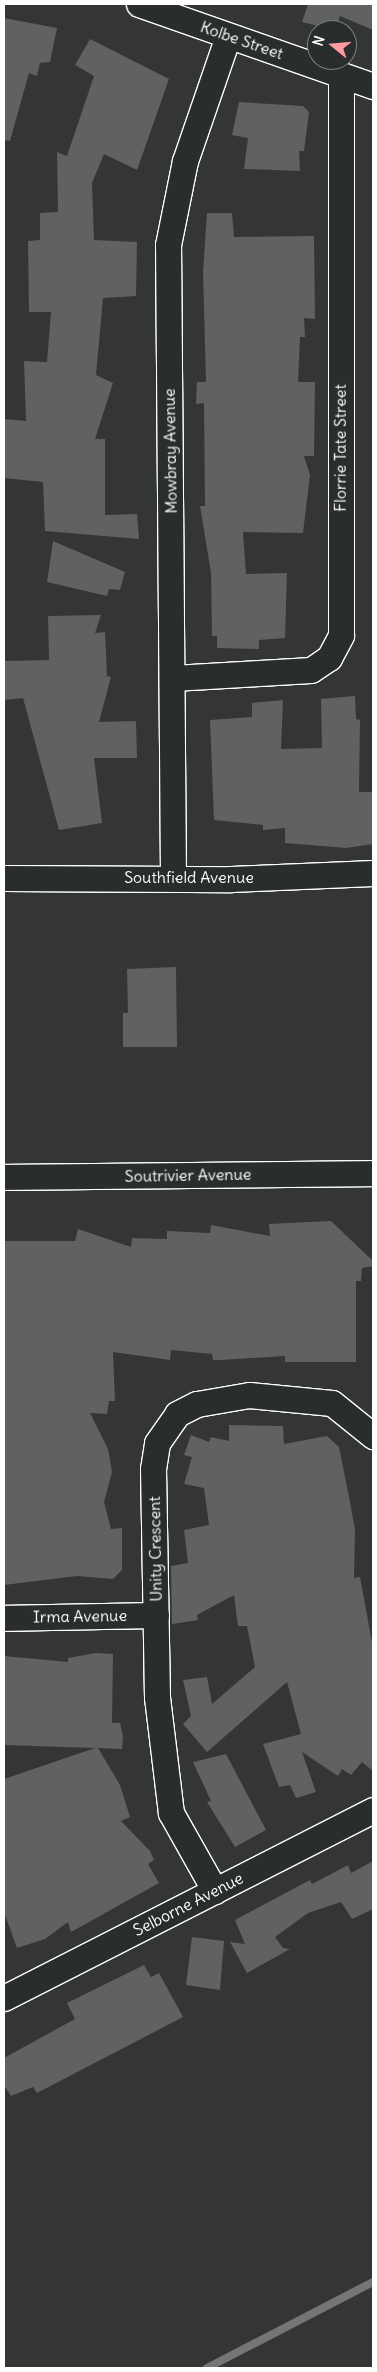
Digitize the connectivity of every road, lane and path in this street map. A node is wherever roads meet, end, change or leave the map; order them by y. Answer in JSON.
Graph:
{"nodes":[{"id":1,"x":139,"y":4,"type":"edge"},
{"id":2,"x":228,"y":36,"type":"junction"},
{"id":3,"x":341,"y":75,"type":"junction"},
{"id":4,"x":373,"y":86,"type":"edge"},
{"id":5,"x":173,"y":678,"type":"junction"},
{"id":6,"x":373,"y":873,"type":"edge"},
{"id":7,"x":173,"y":876,"type":"junction"},
{"id":8,"x":4,"y":878,"type":"edge"},
{"id":9,"x":373,"y":1173,"type":"edge"},
{"id":10,"x":4,"y":1177,"type":"edge"},
{"id":11,"x":373,"y":1436,"type":"edge"},
{"id":12,"x":156,"y":1614,"type":"junction"},
{"id":13,"x":4,"y":1618,"type":"edge"},
{"id":14,"x":373,"y":1810,"type":"edge"},
{"id":15,"x":215,"y":1891,"type":"junction"},
{"id":16,"x":4,"y":1998,"type":"edge"}],
"edges":[{"from":1,"to":2,"type":"street","name":"Kolbe Street"},
{"from":2,"to":3,"type":"street","name":"Kolbe Street"},
{"from":2,"to":5,"type":"street","name":"Mowbray Avenue"},
{"from":3,"to":4,"type":"street","name":"Kolbe Street"},
{"from":3,"to":5,"type":"street","name":"Florrie Tate Street"},
{"from":5,"to":7,"type":"street","name":"Mowbray Avenue"},
{"from":6,"to":7,"type":"street","name":"Southfield Avenue"},
{"from":7,"to":8,"type":"street","name":"Southfield Avenue"},
{"from":9,"to":10,"type":"street","name":"Soutrivier Avenue"},
{"from":11,"to":12,"type":"street","name":"Unity Crescent"},
{"from":12,"to":13,"type":"street","name":"Irma Avenue"},
{"from":12,"to":15,"type":"street","name":"Unity Crescent"},
{"from":14,"to":15,"type":"street","name":"Selborne Avenue"},
{"from":15,"to":16,"type":"street","name":"Selborne Avenue"}]}
